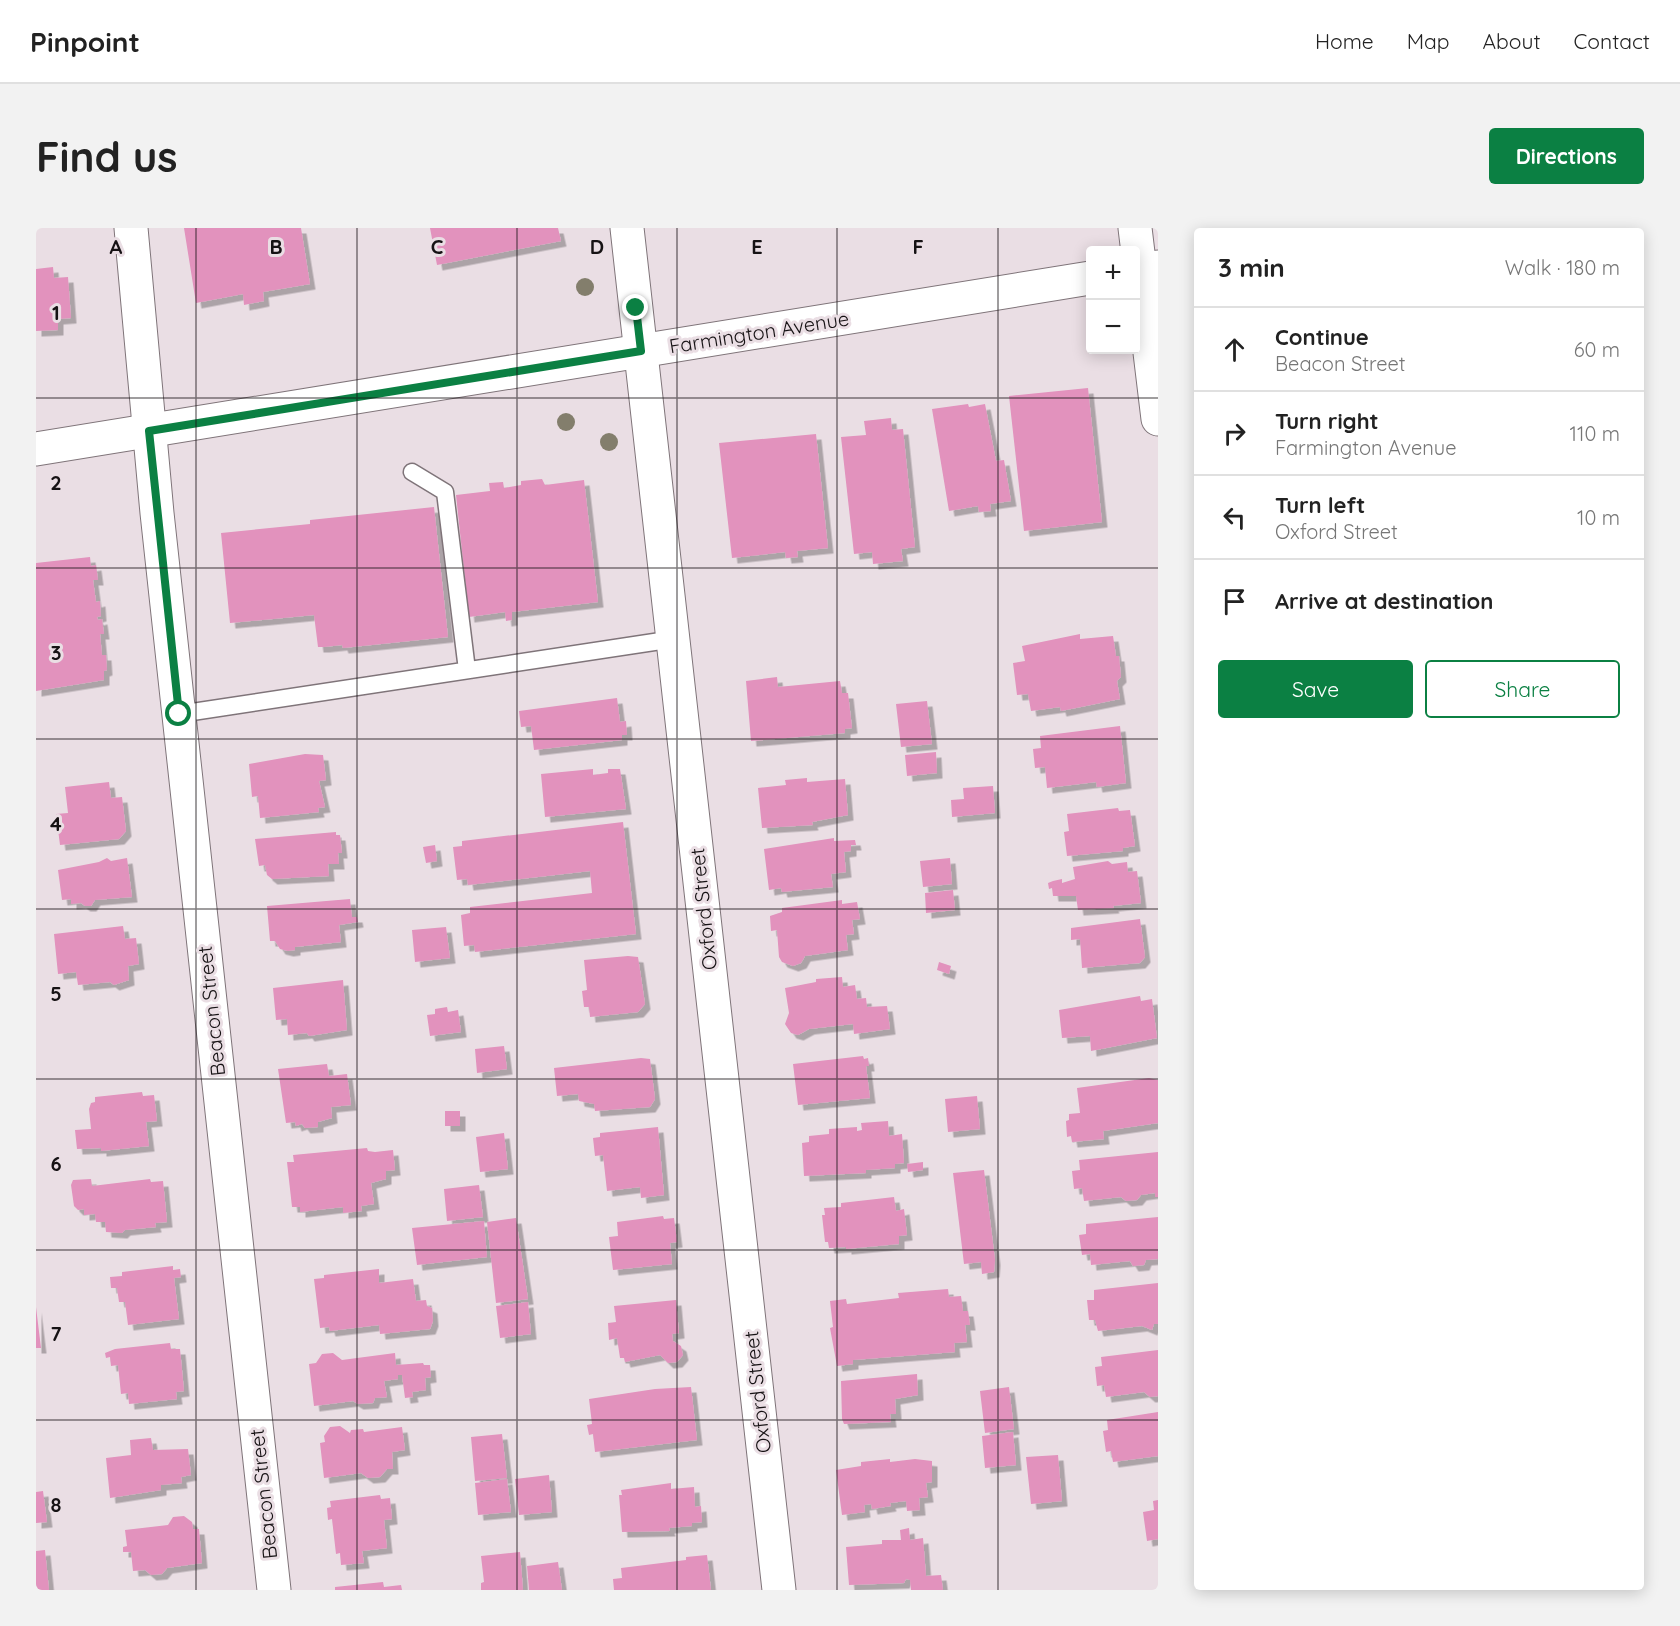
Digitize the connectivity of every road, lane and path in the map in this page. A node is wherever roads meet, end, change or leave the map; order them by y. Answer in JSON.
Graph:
{"nodes":[{"id":1,"x":131,"y":228,"type":"edge"},
{"id":2,"x":627,"y":228,"type":"edge"},
{"id":3,"x":1135,"y":228,"type":"edge"},
{"id":4,"x":1145,"y":269,"type":"edge"},
{"id":5,"x":1086,"y":279,"type":"edge"},
{"id":6,"x":641,"y":351,"type":"junction"},
{"id":7,"x":1158,"y":419,"type":"edge"},
{"id":8,"x":149,"y":431,"type":"junction"},
{"id":9,"x":36,"y":449,"type":"edge"},
{"id":10,"x":411,"y":472,"type":"dead end"},
{"id":11,"x":674,"y":639,"type":"junction"},
{"id":12,"x":467,"y":670,"type":"junction"},
{"id":13,"x":179,"y":714,"type":"junction"},
{"id":14,"x":274,"y":1590,"type":"edge"},
{"id":15,"x":779,"y":1590,"type":"edge"}],
"edges":[{"from":1,"to":8,"type":"street","name":"Beacon Street"},
{"from":2,"to":6,"type":"street","name":"Oxford Street"},
{"from":3,"to":4,"type":"street"},
{"from":4,"to":7,"type":"street"},
{"from":5,"to":6,"type":"street","name":"Farmington Avenue"},
{"from":6,"to":8,"type":"street","name":"Farmington Avenue"},
{"from":6,"to":11,"type":"street","name":"Oxford Street"},
{"from":8,"to":9,"type":"street","name":"Farmington Avenue"},
{"from":8,"to":13,"type":"street","name":"Beacon Street"},
{"from":10,"to":12,"type":"lane"},
{"from":11,"to":12,"type":"lane"},
{"from":11,"to":15,"type":"street","name":"Oxford Street"},
{"from":12,"to":13,"type":"lane"},
{"from":13,"to":14,"type":"street","name":"Beacon Street"}]}
